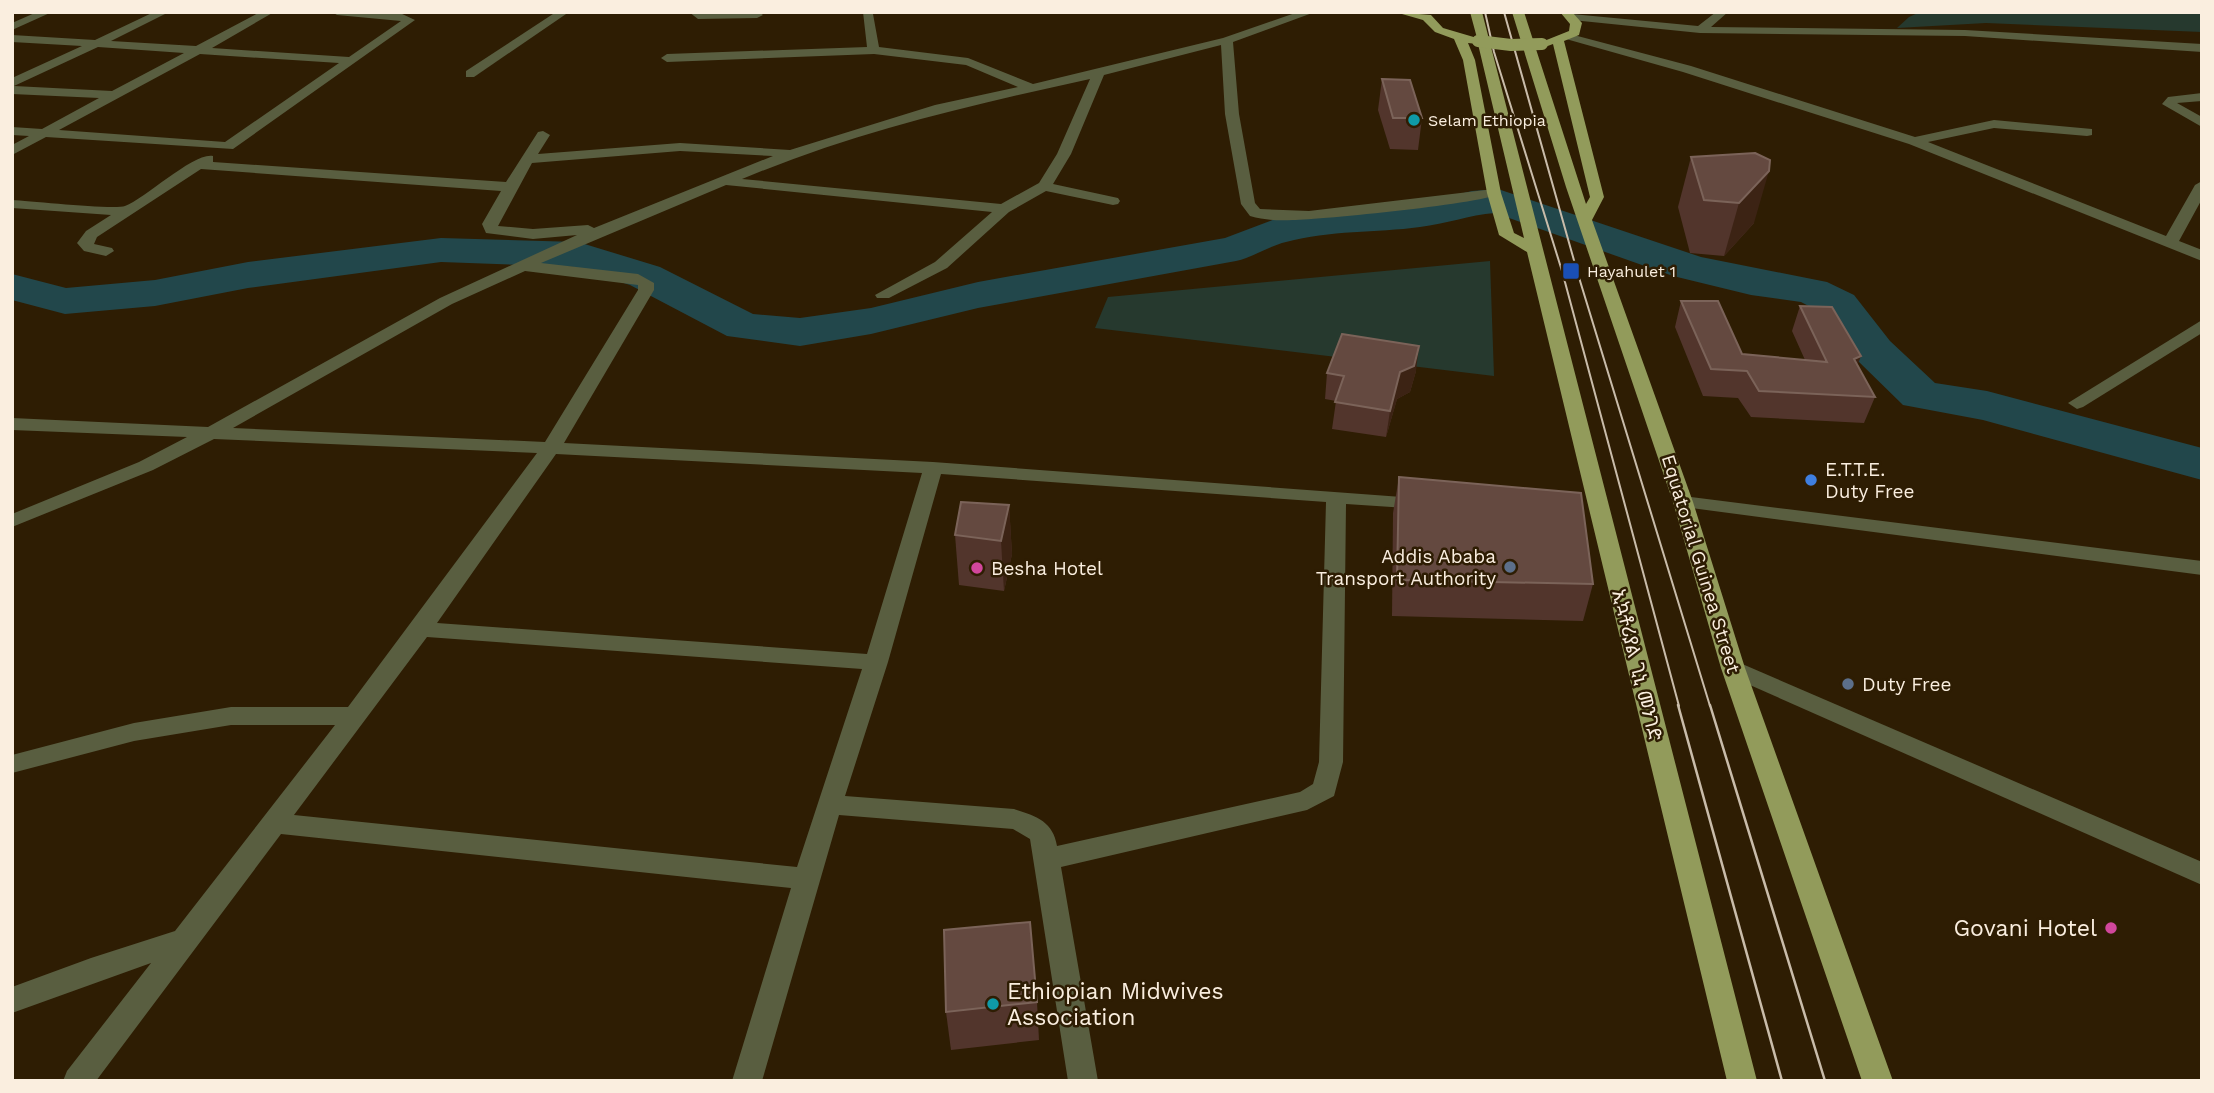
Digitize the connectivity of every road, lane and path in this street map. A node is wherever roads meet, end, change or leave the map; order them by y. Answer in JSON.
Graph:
{"nodes":[{"id":1,"x":47,"y":12,"type":"edge"},
{"id":2,"x":164,"y":12,"type":"edge"},
{"id":3,"x":269,"y":12,"type":"edge"},
{"id":4,"x":337,"y":12,"type":"edge"},
{"id":5,"x":564,"y":12,"type":"edge"},
{"id":6,"x":694,"y":12,"type":"edge"},
{"id":7,"x":1310,"y":12,"type":"edge"},
{"id":8,"x":1400,"y":12,"type":"edge"},
{"id":9,"x":1476,"y":12,"type":"edge"},
{"id":10,"x":1518,"y":12,"type":"edge"},
{"id":11,"x":1723,"y":12,"type":"edge"},
{"id":12,"x":867,"y":14,"type":"dead end"},
{"id":13,"x":757,"y":15,"type":"dead end"},
{"id":14,"x":1428,"y":15,"type":"edge"},
{"id":15,"x":1569,"y":15,"type":"edge"},
{"id":16,"x":12,"y":27,"type":"edge"},
{"id":17,"x":1700,"y":30,"type":"junction"},
{"id":18,"x":1568,"y":37,"type":"junction"},
{"id":19,"x":2011,"y":37,"type":"junction"},
{"id":20,"x":12,"y":38,"type":"edge"},
{"id":21,"x":1460,"y":38,"type":"junction"},
{"id":22,"x":1227,"y":40,"type":"junction"},
{"id":23,"x":99,"y":43,"type":"junction"},
{"id":24,"x":2202,"y":48,"type":"edge"},
{"id":25,"x":874,"y":50,"type":"junction"},
{"id":26,"x":201,"y":51,"type":"junction"},
{"id":27,"x":667,"y":58,"type":"dead end"},
{"id":28,"x":348,"y":60,"type":"junction"},
{"id":29,"x":1099,"y":73,"type":"junction"},
{"id":30,"x":471,"y":74,"type":"dead end"},
{"id":31,"x":12,"y":83,"type":"edge"},
{"id":32,"x":1032,"y":88,"type":"junction"},
{"id":33,"x":12,"y":90,"type":"edge"},
{"id":34,"x":117,"y":95,"type":"junction"},
{"id":35,"x":2202,"y":97,"type":"edge"},
{"id":36,"x":2202,"y":123,"type":"edge"},
{"id":37,"x":12,"y":131,"type":"edge"},
{"id":38,"x":2087,"y":132,"type":"dead end"},
{"id":39,"x":44,"y":133,"type":"junction"},
{"id":40,"x":543,"y":135,"type":"dead end"},
{"id":41,"x":1914,"y":141,"type":"junction"},
{"id":42,"x":228,"y":146,"type":"junction"},
{"id":43,"x":12,"y":151,"type":"edge"},
{"id":44,"x":793,"y":153,"type":"junction"},
{"id":45,"x":530,"y":159,"type":"junction"},
{"id":46,"x":197,"y":166,"type":"junction"},
{"id":47,"x":727,"y":182,"type":"junction"},
{"id":48,"x":2202,"y":185,"type":"edge"},
{"id":49,"x":1044,"y":186,"type":"junction"},
{"id":50,"x":510,"y":187,"type":"junction"},
{"id":51,"x":1495,"y":196,"type":"junction"},
{"id":52,"x":1113,"y":201,"type":"dead end"},
{"id":53,"x":12,"y":204,"type":"edge"},
{"id":54,"x":1004,"y":209,"type":"junction"},
{"id":55,"x":124,"y":211,"type":"junction"},
{"id":56,"x":1586,"y":218,"type":"junction"},
{"id":57,"x":606,"y":229,"type":"junction"},
{"id":58,"x":1531,"y":240,"type":"junction"},
{"id":59,"x":2171,"y":244,"type":"junction"},
{"id":60,"x":107,"y":251,"type":"dead end"},
{"id":61,"x":2202,"y":256,"type":"edge"},
{"id":62,"x":533,"y":262,"type":"junction"},
{"id":63,"x":883,"y":295,"type":"dead end"},
{"id":64,"x":2202,"y":325,"type":"edge"},
{"id":65,"x":2077,"y":403,"type":"dead end"},
{"id":66,"x":12,"y":424,"type":"edge"},
{"id":67,"x":209,"y":434,"type":"junction"},
{"id":68,"x":551,"y":447,"type":"junction"},
{"id":69,"x":933,"y":468,"type":"junction"},
{"id":70,"x":1336,"y":497,"type":"junction"},
{"id":71,"x":1683,"y":502,"type":"junction"},
{"id":72,"x":1447,"y":505,"type":"edge"},
{"id":73,"x":12,"y":520,"type":"edge"},
{"id":74,"x":2202,"y":568,"type":"edge"},
{"id":75,"x":421,"y":629,"type":"junction"},
{"id":76,"x":876,"y":662,"type":"junction"},
{"id":77,"x":1732,"y":668,"type":"junction"},
{"id":78,"x":355,"y":716,"type":"junction"},
{"id":79,"x":12,"y":764,"type":"edge"},
{"id":80,"x":829,"y":805,"type":"junction"},
{"id":81,"x":275,"y":823,"type":"junction"},
{"id":82,"x":1048,"y":859,"type":"junction"},
{"id":83,"x":2202,"y":874,"type":"edge"},
{"id":84,"x":808,"y":879,"type":"junction"},
{"id":85,"x":185,"y":940,"type":"junction"},
{"id":86,"x":12,"y":1000,"type":"edge"},
{"id":87,"x":78,"y":1081,"type":"edge"},
{"id":88,"x":747,"y":1081,"type":"edge"},
{"id":89,"x":1083,"y":1081,"type":"edge"},
{"id":90,"x":1742,"y":1081,"type":"edge"},
{"id":91,"x":1878,"y":1081,"type":"edge"}],
"edges":[{"from":1,"to":16,"type":"street"},
{"from":2,"to":23,"type":"street"},
{"from":3,"to":26,"type":"street"},
{"from":4,"to":28,"type":"street"},
{"from":5,"to":30,"type":"street"},
{"from":6,"to":13,"type":"street"},
{"from":7,"to":22,"type":"street"},
{"from":8,"to":14,"type":"main road"},
{"from":9,"to":58,"type":"main road"},
{"from":10,"to":56,"type":"main road","name":"Equatorial Guinea Street"},
{"from":11,"to":17,"type":"street"},
{"from":12,"to":25,"type":"street"},
{"from":14,"to":21,"type":"main road"},
{"from":15,"to":17,"type":"street"},
{"from":15,"to":18,"type":"main road"},
{"from":17,"to":19,"type":"street"},
{"from":18,"to":19,"type":"street"},
{"from":18,"to":21,"type":"main road","bridge":true},
{"from":18,"to":41,"type":"street"},
{"from":18,"to":56,"type":"main road"},
{"from":19,"to":24,"type":"street"},
{"from":20,"to":23,"type":"street"},
{"from":21,"to":51,"type":"main road"},
{"from":22,"to":29,"type":"street"},
{"from":22,"to":51,"type":"street"},
{"from":23,"to":26,"type":"street"},
{"from":23,"to":31,"type":"street"},
{"from":25,"to":27,"type":"street"},
{"from":25,"to":32,"type":"street"},
{"from":26,"to":28,"type":"street"},
{"from":26,"to":34,"type":"street"},
{"from":28,"to":42,"type":"street"},
{"from":29,"to":32,"type":"street"},
{"from":29,"to":49,"type":"street"},
{"from":32,"to":44,"type":"street"},
{"from":33,"to":34,"type":"street"},
{"from":34,"to":39,"type":"street"},
{"from":35,"to":36,"type":"street"},
{"from":37,"to":39,"type":"street"},
{"from":38,"to":41,"type":"street"},
{"from":39,"to":42,"type":"street"},
{"from":39,"to":43,"type":"street"},
{"from":40,"to":45,"type":"street"},
{"from":41,"to":59,"type":"street"},
{"from":42,"to":46,"type":"street"},
{"from":44,"to":45,"type":"street"},
{"from":44,"to":47,"type":"street"},
{"from":45,"to":50,"type":"street"},
{"from":46,"to":50,"type":"street"},
{"from":46,"to":55,"type":"street"},
{"from":47,"to":54,"type":"street"},
{"from":47,"to":57,"type":"street"},
{"from":48,"to":59,"type":"street"},
{"from":49,"to":52,"type":"street"},
{"from":49,"to":54,"type":"street"},
{"from":50,"to":57,"type":"street"},
{"from":51,"to":58,"type":"main road"},
{"from":53,"to":55,"type":"street"},
{"from":54,"to":63,"type":"street"},
{"from":55,"to":60,"type":"street"},
{"from":56,"to":71,"type":"main road","name":"Equatorial Guinea Street"},
{"from":57,"to":62,"type":"street"},
{"from":58,"to":90,"type":"main road","name":"ኢኳቶሪያል ጊኒ መንገድ"},
{"from":59,"to":61,"type":"street"},
{"from":62,"to":67,"type":"street"},
{"from":62,"to":68,"type":"street"},
{"from":64,"to":65,"type":"street"},
{"from":66,"to":67,"type":"street"},
{"from":67,"to":68,"type":"street"},
{"from":67,"to":73,"type":"street"},
{"from":68,"to":69,"type":"street"},
{"from":68,"to":75,"type":"street"},
{"from":69,"to":70,"type":"street"},
{"from":69,"to":76,"type":"street"},
{"from":70,"to":72,"type":"street"},
{"from":70,"to":82,"type":"street"},
{"from":71,"to":74,"type":"street"},
{"from":71,"to":77,"type":"main road","name":"Equatorial Guinea Street"},
{"from":75,"to":76,"type":"street"},
{"from":75,"to":78,"type":"street"},
{"from":76,"to":80,"type":"street"},
{"from":77,"to":83,"type":"street"},
{"from":77,"to":91,"type":"main road","name":"Equatorial Guinea Street"},
{"from":78,"to":79,"type":"street"},
{"from":78,"to":81,"type":"street"},
{"from":80,"to":82,"type":"street"},
{"from":80,"to":84,"type":"street"},
{"from":81,"to":84,"type":"street"},
{"from":81,"to":85,"type":"street"},
{"from":82,"to":89,"type":"street"},
{"from":84,"to":88,"type":"street"},
{"from":85,"to":86,"type":"street"},
{"from":85,"to":87,"type":"street"}]}
